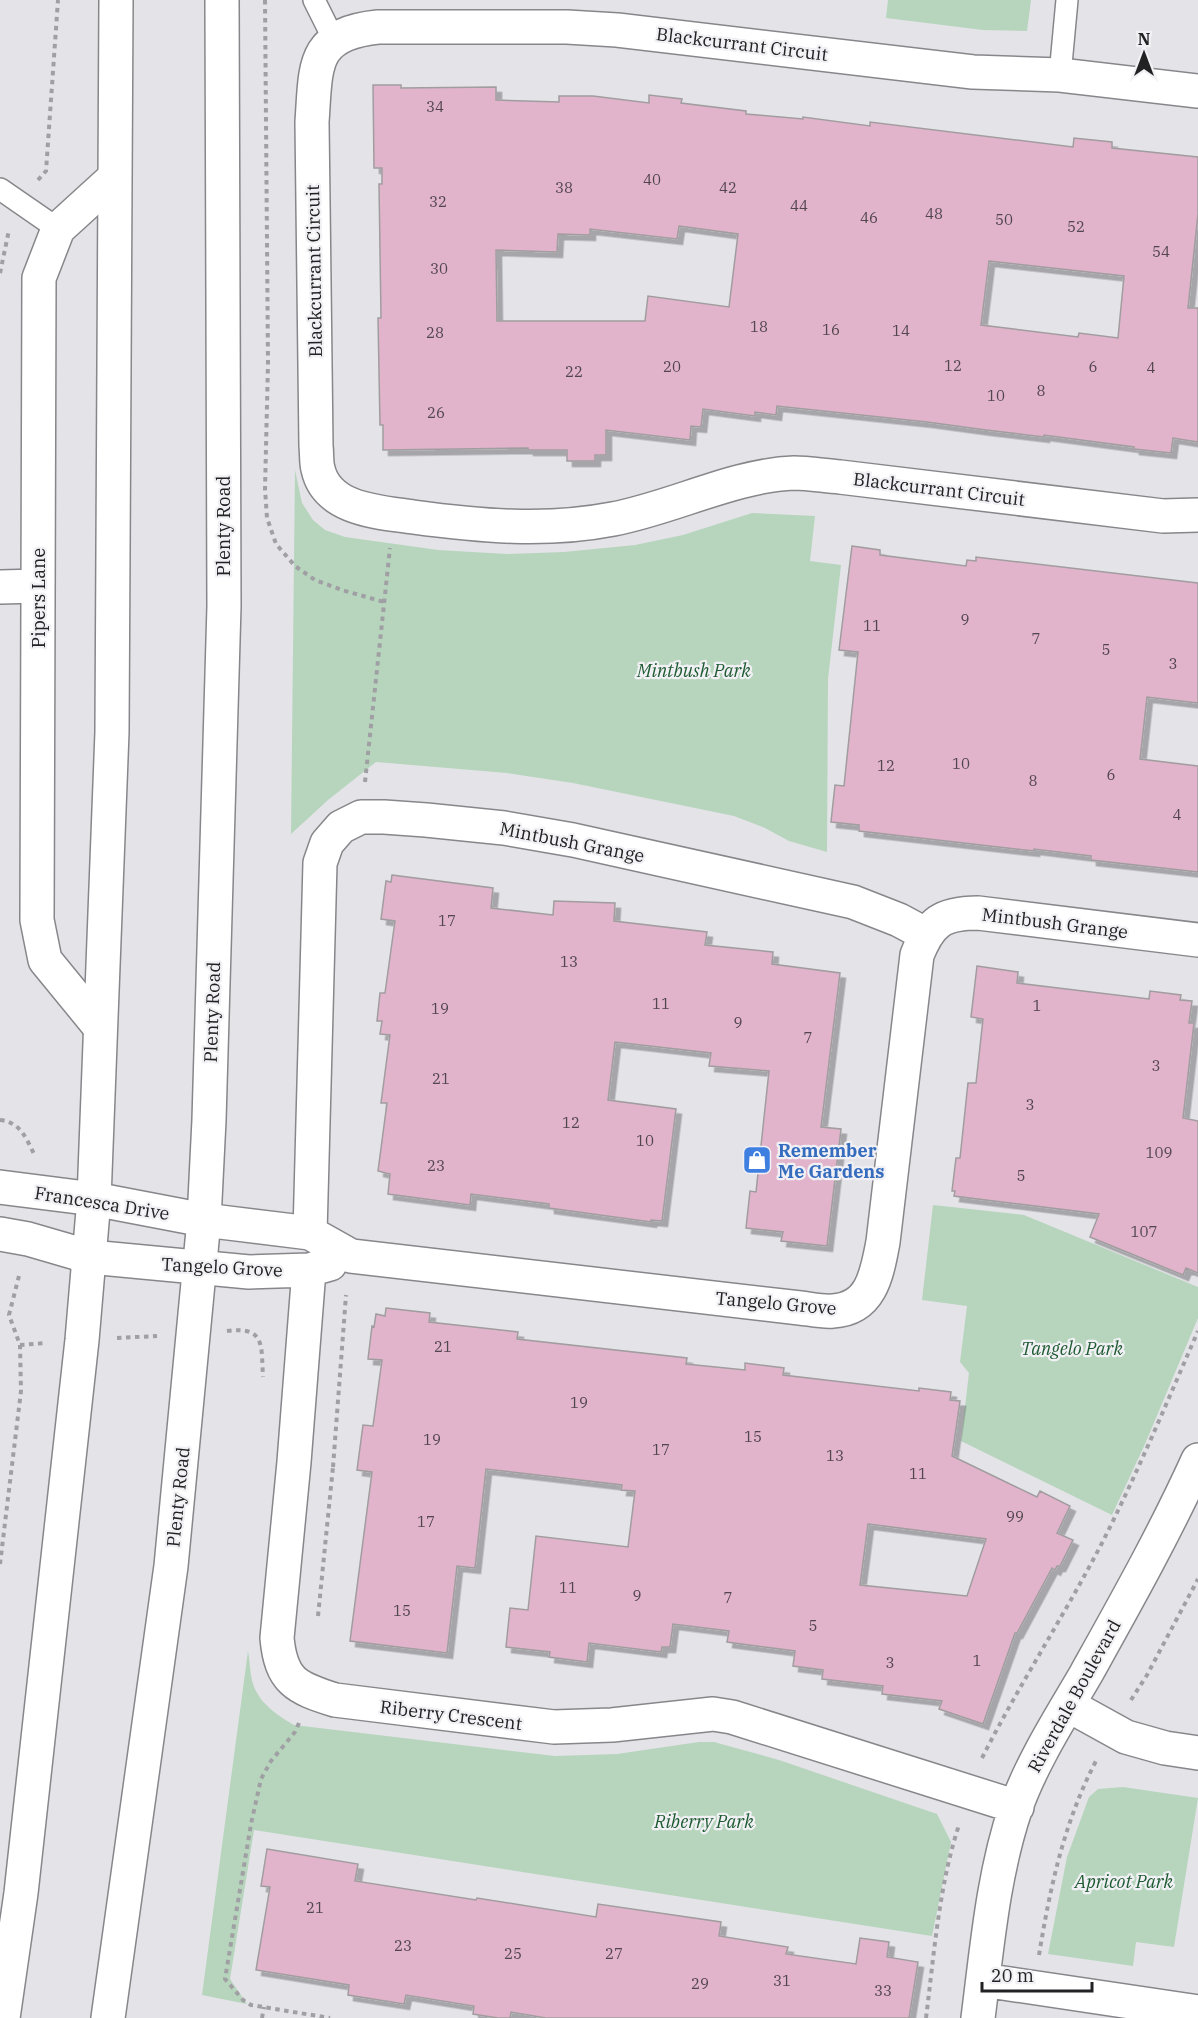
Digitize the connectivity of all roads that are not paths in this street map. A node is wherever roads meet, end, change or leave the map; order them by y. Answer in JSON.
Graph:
{"nodes":[{"id":1,"x":116,"y":0,"type":"edge"},
{"id":2,"x":222,"y":0,"type":"edge"},
{"id":3,"x":314,"y":0,"type":"edge"},
{"id":4,"x":1067,"y":0,"type":"edge"},
{"id":5,"x":334,"y":40,"type":"junction"},
{"id":6,"x":1060,"y":75,"type":"junction"},
{"id":7,"x":1198,"y":92,"type":"edge"},
{"id":8,"x":114,"y":178,"type":"junction"},
{"id":9,"x":0,"y":189,"type":"edge"},
{"id":10,"x":58,"y":229,"type":"junction"},
{"id":11,"x":1198,"y":515,"type":"edge"},
{"id":12,"x":38,"y":586,"type":"junction"},
{"id":13,"x":0,"y":587,"type":"edge"},
{"id":14,"x":925,"y":934,"type":"junction"},
{"id":15,"x":1198,"y":940,"type":"edge"},
{"id":16,"x":99,"y":1026,"type":"junction"},
{"id":17,"x":0,"y":1187,"type":"edge"},
{"id":18,"x":94,"y":1198,"type":"junction"},
{"id":19,"x":204,"y":1220,"type":"junction"},
{"id":20,"x":310,"y":1233,"type":"junction"},
{"id":21,"x":14,"y":1237,"type":"edge"},
{"id":22,"x":351,"y":1256,"type":"junction"},
{"id":23,"x":90,"y":1257,"type":"junction"},
{"id":24,"x":200,"y":1268,"type":"junction"},
{"id":25,"x":309,"y":1270,"type":"junction"},
{"id":26,"x":1198,"y":1460,"type":"edge"},
{"id":27,"x":1068,"y":1705,"type":"junction"},
{"id":28,"x":1198,"y":1753,"type":"edge"},
{"id":29,"x":1017,"y":1807,"type":"junction"},
{"id":30,"x":983,"y":1980,"type":"junction"},
{"id":31,"x":1198,"y":2012,"type":"edge"},
{"id":32,"x":3,"y":2018,"type":"edge"},
{"id":33,"x":108,"y":2018,"type":"edge"},
{"id":34,"x":978,"y":2018,"type":"edge"}],
"edges":[{"from":1,"to":8,"type":"main road"},
{"from":2,"to":19,"type":"main road","name":"Plenty Road"},
{"from":3,"to":5,"type":"lane"},
{"from":4,"to":6,"type":"lane"},
{"from":5,"to":6,"type":"main road","name":"Blackcurrant Circuit"},
{"from":5,"to":11,"type":"main road","name":"Blackcurrant Circuit"},
{"from":6,"to":7,"type":"main road","name":"Blackcurrant Circuit"},
{"from":8,"to":10,"type":"main road","name":"Pipers Lane"},
{"from":8,"to":16,"type":"main road"},
{"from":9,"to":10,"type":"lane"},
{"from":10,"to":12,"type":"main road","name":"Pipers Lane"},
{"from":12,"to":13,"type":"main road"},
{"from":12,"to":16,"type":"main road","name":"Pipers Lane"},
{"from":14,"to":15,"type":"main road","name":"Mintbush Grange"},
{"from":14,"to":20,"type":"main road","name":"Mintbush Grange"},
{"from":14,"to":22,"type":"main road","name":"Tangelo Grove"},
{"from":16,"to":18,"type":"main road"},
{"from":17,"to":18,"type":"main road","name":"Francesca Drive"},
{"from":18,"to":19,"type":"main road","name":"Francesca Drive"},
{"from":18,"to":23,"type":"main road"},
{"from":19,"to":20,"type":"main road","name":"Tangelo Grove"},
{"from":19,"to":24,"type":"main road","name":"Plenty Road"},
{"from":20,"to":22,"type":"main road","name":"Tangelo Grove"},
{"from":21,"to":23,"type":"main road"},
{"from":22,"to":25,"type":"main road","name":"Tangelo Grove"},
{"from":23,"to":24,"type":"main road","name":"Tangelo Grove"},
{"from":23,"to":32,"type":"main road"},
{"from":24,"to":25,"type":"main road","name":"Tangelo Grove"},
{"from":24,"to":33,"type":"main road","name":"Plenty Road"},
{"from":25,"to":29,"type":"main road","name":"Riberry Crescent"},
{"from":26,"to":27,"type":"main road","name":"Riverdale Boulevard"},
{"from":27,"to":28,"type":"main road"},
{"from":27,"to":29,"type":"main road","name":"Riverdale Boulevard"},
{"from":29,"to":30,"type":"main road","name":"Riverdale Boulevard"},
{"from":30,"to":31,"type":"main road"},
{"from":30,"to":34,"type":"main road","name":"Riverdale Boulevard"}]}
